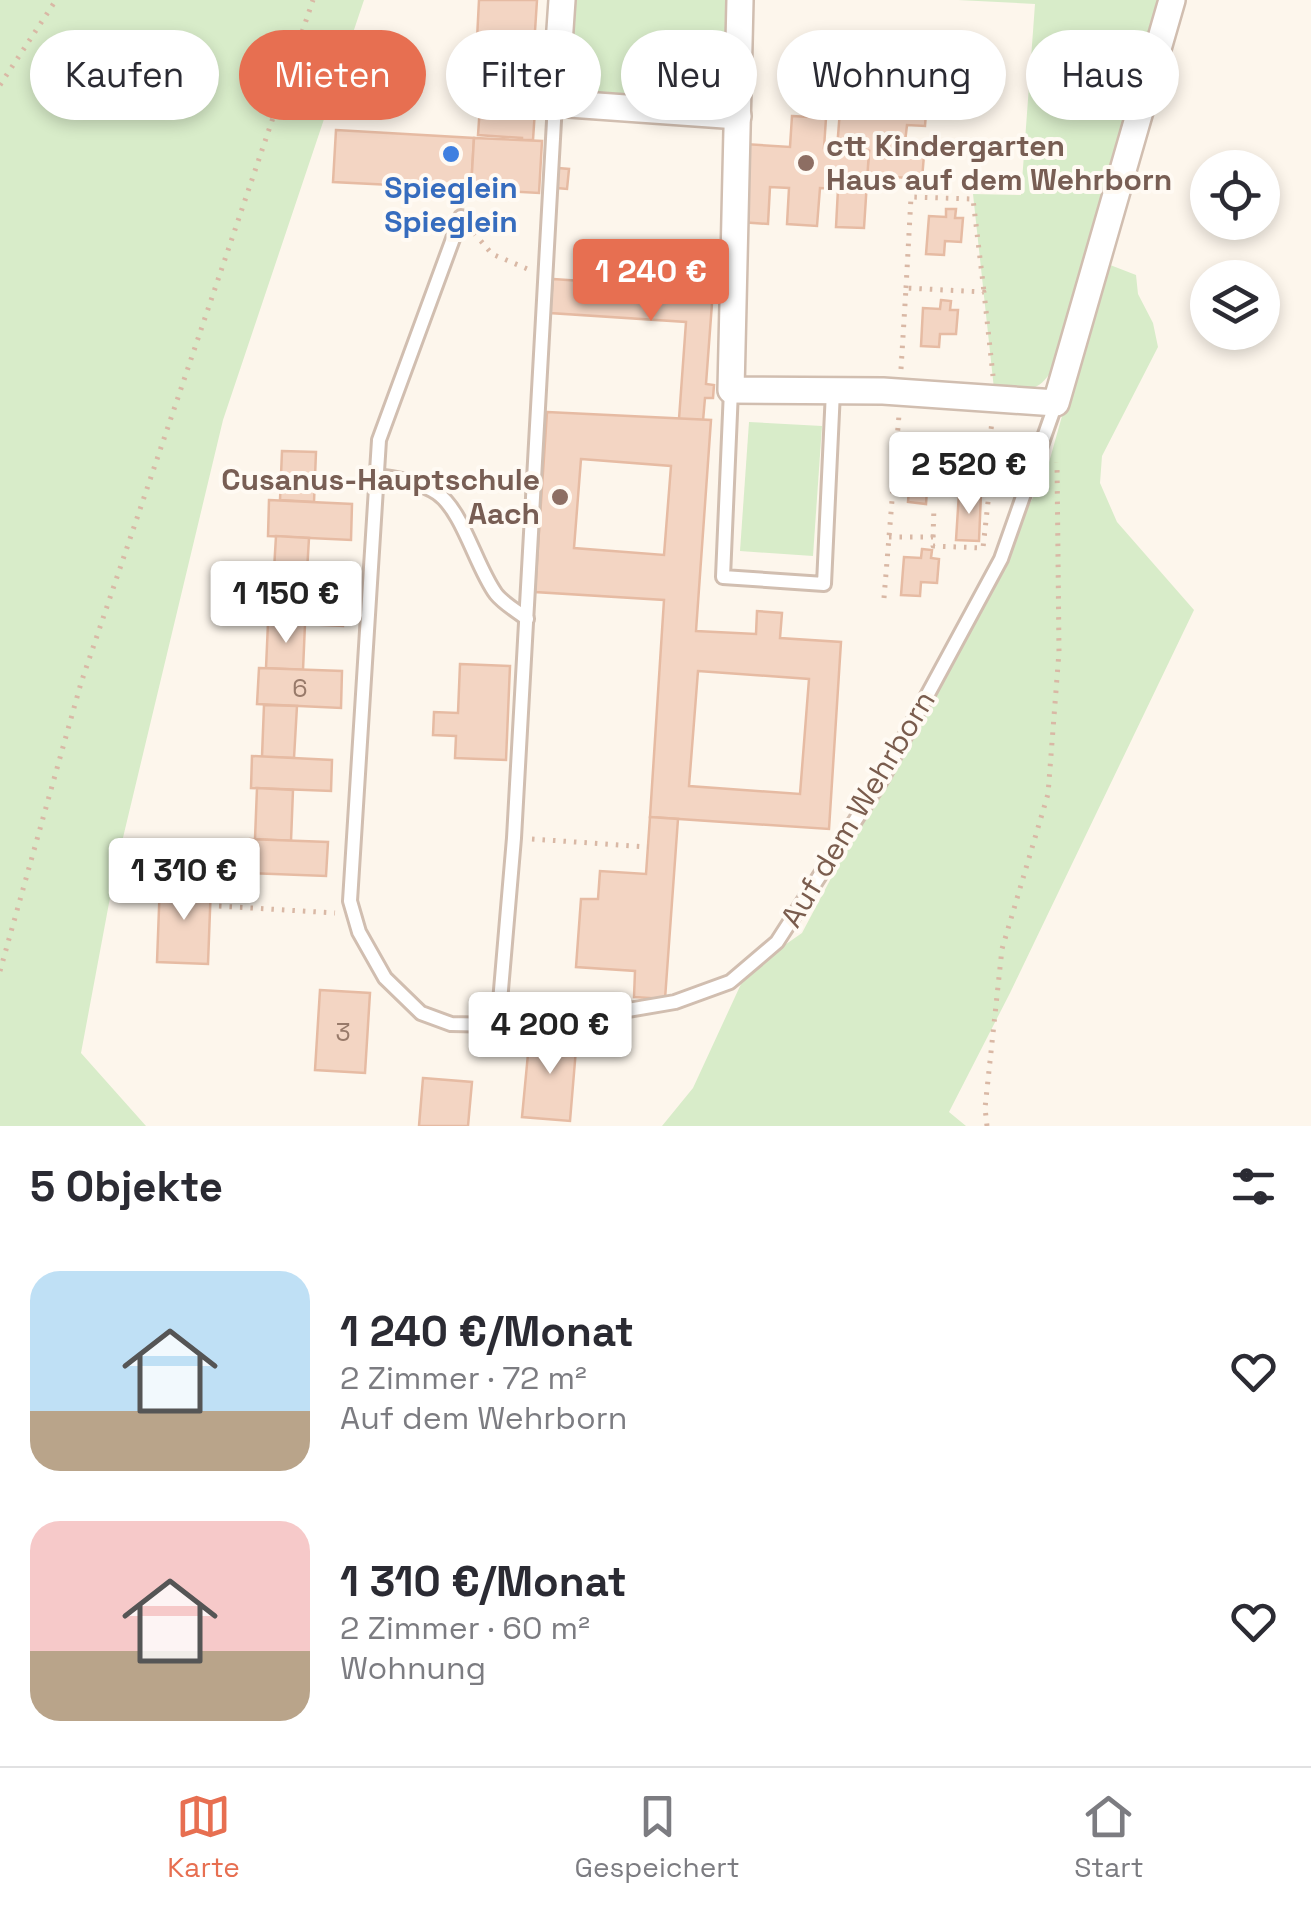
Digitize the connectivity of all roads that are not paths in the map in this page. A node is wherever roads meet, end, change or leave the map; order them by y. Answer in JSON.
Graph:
{"nodes":[{"id":1,"x":562,"y":0,"type":"edge"},
{"id":2,"x":740,"y":0,"type":"edge"},
{"id":3,"x":1172,"y":0,"type":"edge"},
{"id":4,"x":560,"y":30,"type":"edge"},
{"id":5,"x":739,"y":30,"type":"edge"},
{"id":6,"x":554,"y":120,"type":"edge"},
{"id":7,"x":738,"y":120,"type":"edge"},
{"id":8,"x":461,"y":217,"type":"road end"},
{"id":9,"x":730,"y":390,"type":"junction"},
{"id":10,"x":833,"y":391,"type":"junction"},
{"id":11,"x":1056,"y":403,"type":"junction"},
{"id":12,"x":376,"y":476,"type":"junction"},
{"id":13,"x":526,"y":619,"type":"junction"},
{"id":14,"x":498,"y":1024,"type":"junction"}],
"edges":[{"from":1,"to":4,"type":"street"},
{"from":2,"to":5,"type":"street"},
{"from":3,"to":11,"type":"street","name":"Auf dem Wehrborn"},
{"from":6,"to":13,"type":"lane"},
{"from":7,"to":9,"type":"street"},
{"from":8,"to":12,"type":"lane","name":"Auf dem Wehrborn"},
{"from":9,"to":10,"type":"street"},
{"from":9,"to":10,"type":"lane"},
{"from":10,"to":11,"type":"street"},
{"from":11,"to":14,"type":"lane","name":"Auf dem Wehrborn"},
{"from":12,"to":13,"type":"lane"},
{"from":12,"to":14,"type":"lane","name":"Auf dem Wehrborn"},
{"from":13,"to":14,"type":"lane"}]}
